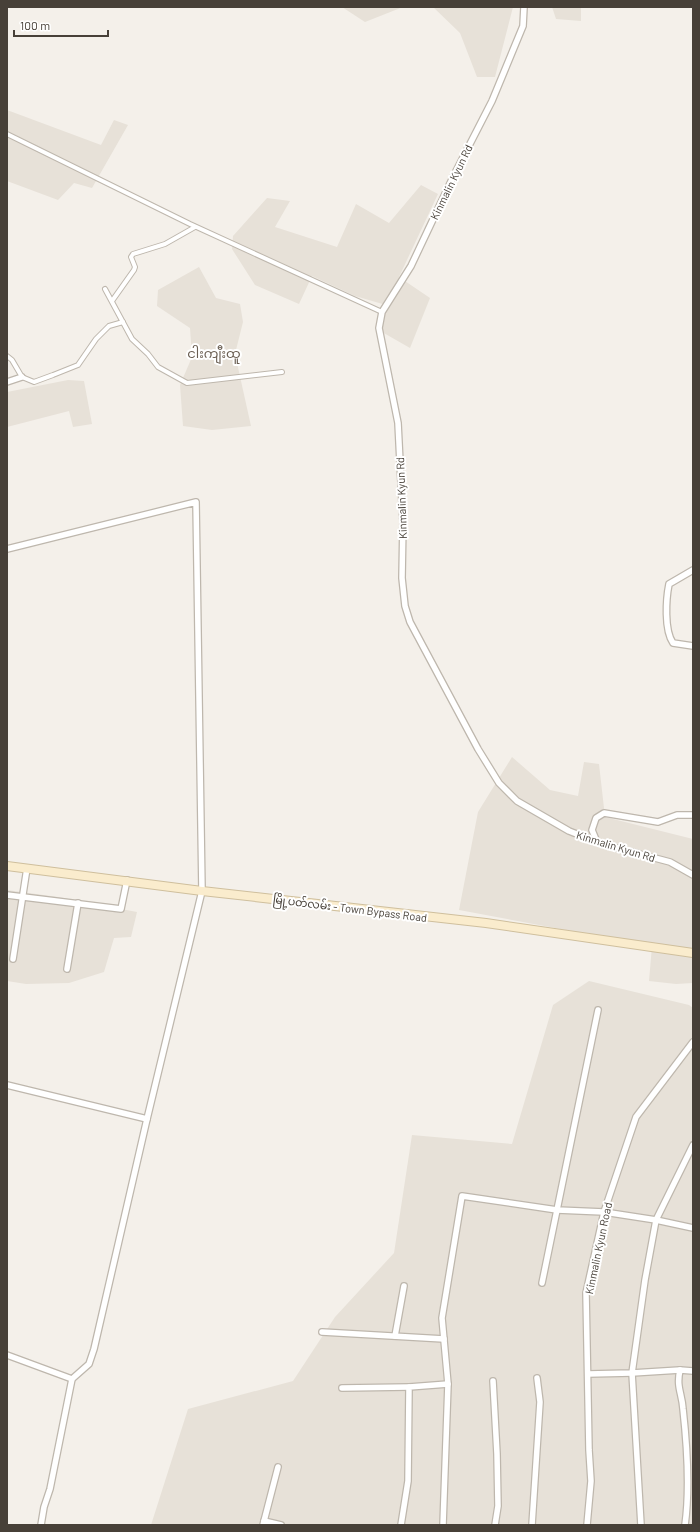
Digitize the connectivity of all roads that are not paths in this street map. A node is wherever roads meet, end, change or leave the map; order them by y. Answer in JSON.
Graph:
{"nodes":[{"id":1,"x":524,"y":7,"type":"edge"},
{"id":2,"x":7,"y":134,"type":"edge"},
{"id":3,"x":195,"y":227,"type":"junction"},
{"id":4,"x":105,"y":289,"type":"dead end"},
{"id":5,"x":112,"y":301,"type":"junction"},
{"id":6,"x":382,"y":312,"type":"junction"},
{"id":7,"x":123,"y":322,"type":"junction"},
{"id":8,"x":7,"y":356,"type":"edge"},
{"id":9,"x":282,"y":372,"type":"dead end"},
{"id":10,"x":22,"y":377,"type":"junction"},
{"id":11,"x":7,"y":382,"type":"edge"},
{"id":12,"x":7,"y":549,"type":"edge"},
{"id":13,"x":693,"y":570,"type":"edge"},
{"id":14,"x":693,"y":646,"type":"edge"},
{"id":15,"x":693,"y":815,"type":"edge"},
{"id":16,"x":597,"y":842,"type":"junction"},
{"id":17,"x":7,"y":866,"type":"edge"},
{"id":18,"x":27,"y":868,"type":"junction"},
{"id":19,"x":693,"y":875,"type":"edge"},
{"id":20,"x":127,"y":880,"type":"junction"},
{"id":21,"x":202,"y":891,"type":"junction"},
{"id":22,"x":7,"y":895,"type":"edge"},
{"id":23,"x":23,"y":897,"type":"junction"},
{"id":24,"x":78,"y":903,"type":"junction"},
{"id":25,"x":693,"y":953,"type":"edge"},
{"id":26,"x":13,"y":959,"type":"dead end"},
{"id":27,"x":67,"y":969,"type":"dead end"},
{"id":28,"x":598,"y":1010,"type":"dead end"},
{"id":29,"x":693,"y":1042,"type":"edge"},
{"id":30,"x":7,"y":1084,"type":"edge"},
{"id":31,"x":147,"y":1119,"type":"junction"},
{"id":32,"x":693,"y":1145,"type":"edge"},
{"id":33,"x":557,"y":1210,"type":"junction"},
{"id":34,"x":604,"y":1212,"type":"junction"},
{"id":35,"x":656,"y":1220,"type":"junction"},
{"id":36,"x":693,"y":1228,"type":"edge"},
{"id":37,"x":542,"y":1283,"type":"dead end"},
{"id":38,"x":404,"y":1286,"type":"dead end"},
{"id":39,"x":322,"y":1332,"type":"dead end"},
{"id":40,"x":395,"y":1336,"type":"junction"},
{"id":41,"x":444,"y":1339,"type":"junction"},
{"id":42,"x":7,"y":1355,"type":"edge"},
{"id":43,"x":680,"y":1370,"type":"junction"},
{"id":44,"x":693,"y":1371,"type":"edge"},
{"id":45,"x":588,"y":1374,"type":"junction"},
{"id":46,"x":632,"y":1374,"type":"junction"},
{"id":47,"x":537,"y":1378,"type":"dead end"},
{"id":48,"x":72,"y":1379,"type":"junction"},
{"id":49,"x":493,"y":1380,"type":"dead end"},
{"id":50,"x":448,"y":1384,"type":"junction"},
{"id":51,"x":409,"y":1387,"type":"junction"},
{"id":52,"x":342,"y":1388,"type":"dead end"},
{"id":53,"x":278,"y":1467,"type":"dead end"},
{"id":54,"x":264,"y":1523,"type":"edge"},
{"id":55,"x":41,"y":1525,"type":"edge"},
{"id":56,"x":281,"y":1525,"type":"edge"},
{"id":57,"x":401,"y":1525,"type":"edge"},
{"id":58,"x":443,"y":1525,"type":"edge"},
{"id":59,"x":495,"y":1525,"type":"edge"},
{"id":60,"x":532,"y":1525,"type":"edge"},
{"id":61,"x":587,"y":1525,"type":"edge"},
{"id":62,"x":641,"y":1525,"type":"edge"},
{"id":63,"x":685,"y":1525,"type":"edge"}],
"edges":[{"from":1,"to":6,"type":"street","name":"Kinmalin Kyun Rd"},
{"from":2,"to":3,"type":"street"},
{"from":3,"to":5,"type":"street"},
{"from":3,"to":6,"type":"street"},
{"from":4,"to":5,"type":"street"},
{"from":5,"to":7,"type":"street"},
{"from":6,"to":16,"type":"street","name":"Kinmalin Kyun Rd"},
{"from":7,"to":9,"type":"street"},
{"from":7,"to":10,"type":"street"},
{"from":8,"to":10,"type":"street"},
{"from":10,"to":11,"type":"street"},
{"from":12,"to":21,"type":"street"},
{"from":13,"to":14,"type":"street"},
{"from":15,"to":16,"type":"street"},
{"from":16,"to":19,"type":"street","name":"Kinmalin Kyun Rd"},
{"from":17,"to":18,"type":"main road","name":"မြို့ပတ်လမ်း - Town Bypass Road"},
{"from":18,"to":20,"type":"main road","name":"မြို့ပတ်လမ်း - Town Bypass Road"},
{"from":18,"to":23,"type":"street"},
{"from":20,"to":21,"type":"main road","name":"မြို့ပတ်လမ်း - Town Bypass Road"},
{"from":20,"to":24,"type":"street"},
{"from":21,"to":25,"type":"main road","name":"မြို့ပတ်လမ်း - Town Bypass Road"},
{"from":21,"to":31,"type":"street"},
{"from":22,"to":23,"type":"street"},
{"from":23,"to":24,"type":"street"},
{"from":23,"to":26,"type":"street"},
{"from":24,"to":27,"type":"street"},
{"from":28,"to":33,"type":"street"},
{"from":29,"to":34,"type":"street","name":"Kinmalin Kyun Road"},
{"from":30,"to":31,"type":"street"},
{"from":31,"to":48,"type":"street"},
{"from":32,"to":35,"type":"street"},
{"from":33,"to":34,"type":"street"},
{"from":33,"to":37,"type":"street"},
{"from":33,"to":41,"type":"street"},
{"from":34,"to":35,"type":"street"},
{"from":34,"to":45,"type":"street","name":"Kinmalin Kyun Road"},
{"from":35,"to":36,"type":"street"},
{"from":35,"to":46,"type":"street"},
{"from":38,"to":40,"type":"street"},
{"from":39,"to":40,"type":"street"},
{"from":40,"to":41,"type":"street"},
{"from":41,"to":50,"type":"street"},
{"from":42,"to":48,"type":"street"},
{"from":43,"to":44,"type":"street"},
{"from":43,"to":46,"type":"street"},
{"from":43,"to":63,"type":"street"},
{"from":45,"to":46,"type":"street"},
{"from":45,"to":61,"type":"street","name":"Kinmalin Kyun Road"},
{"from":46,"to":62,"type":"street"},
{"from":47,"to":60,"type":"street"},
{"from":48,"to":55,"type":"street"},
{"from":49,"to":59,"type":"street"},
{"from":50,"to":51,"type":"street"},
{"from":50,"to":58,"type":"street"},
{"from":51,"to":52,"type":"street"},
{"from":51,"to":57,"type":"street"},
{"from":53,"to":54,"type":"street"},
{"from":54,"to":56,"type":"street"}]}
